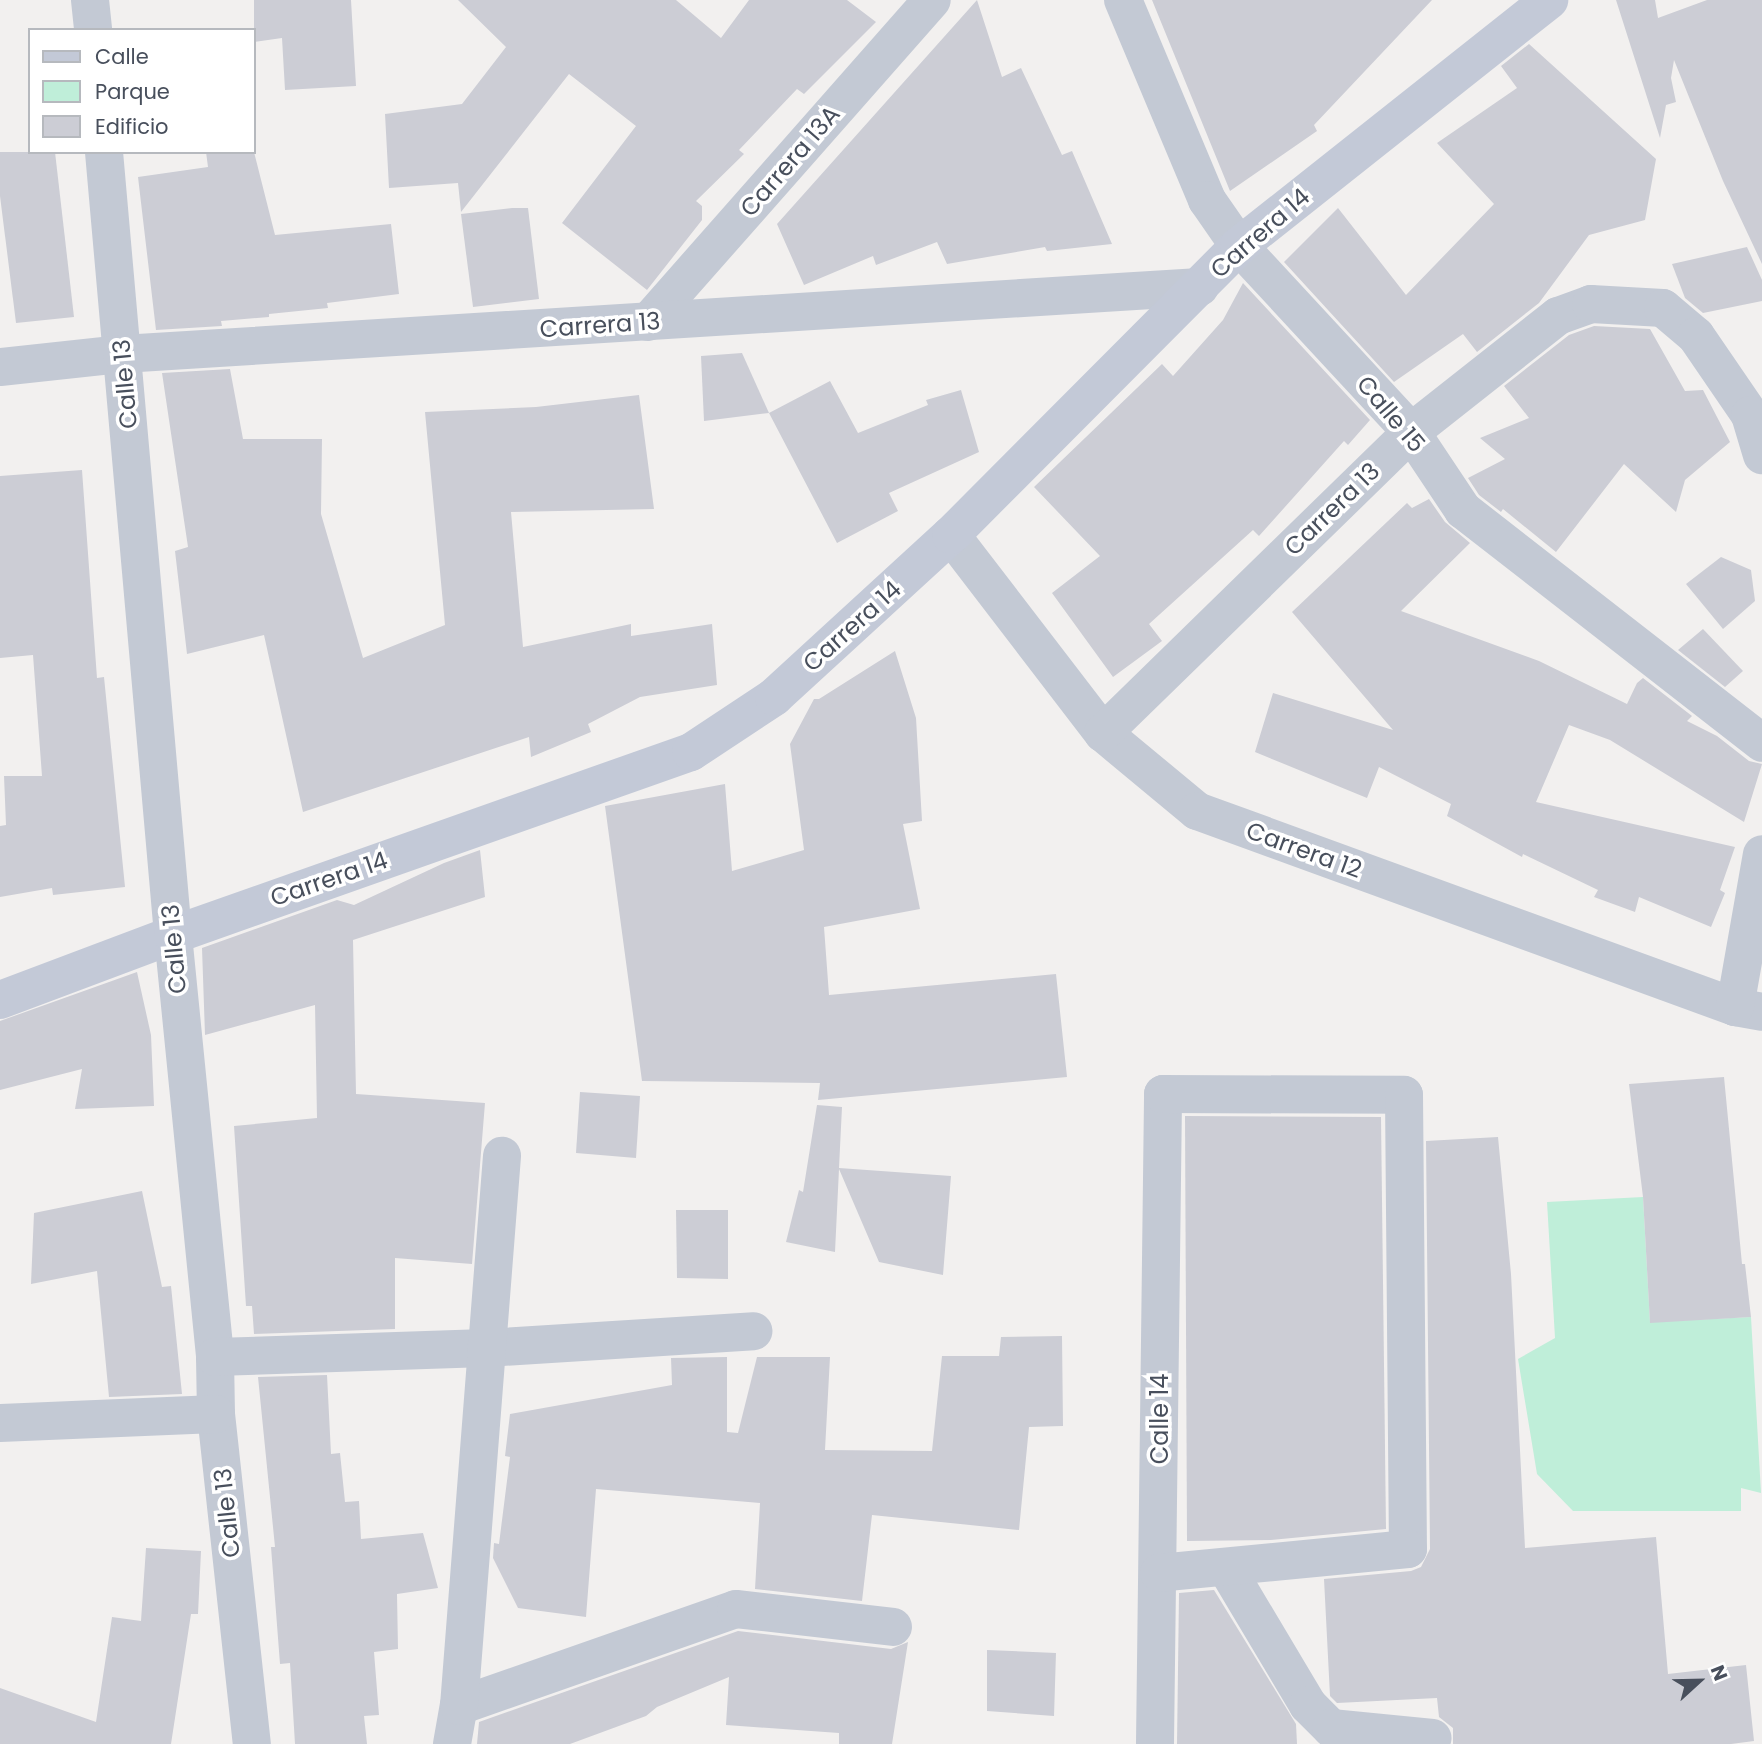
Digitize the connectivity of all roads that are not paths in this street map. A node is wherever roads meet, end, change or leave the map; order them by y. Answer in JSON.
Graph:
{"nodes":[{"id":1,"x":90,"y":0,"type":"edge"},
{"id":2,"x":932,"y":0,"type":"edge"},
{"id":3,"x":1123,"y":0,"type":"edge"},
{"id":4,"x":1549,"y":0,"type":"edge"},
{"id":5,"x":93,"y":28,"type":"edge"},
{"id":6,"x":104,"y":154,"type":"edge"},
{"id":7,"x":1239,"y":246,"type":"junction"},
{"id":8,"x":1200,"y":287,"type":"junction"},
{"id":9,"x":648,"y":322,"type":"junction"},
{"id":10,"x":122,"y":354,"type":"junction"},
{"id":11,"x":0,"y":367,"type":"edge"},
{"id":12,"x":1411,"y":432,"type":"junction"},
{"id":13,"x":1762,"y":455,"type":"edge"},
{"id":14,"x":951,"y":535,"type":"junction"},
{"id":15,"x":1103,"y":733,"type":"junction"},
{"id":16,"x":1762,"y":743,"type":"edge"},
{"id":17,"x":1762,"y":855,"type":"edge"},
{"id":18,"x":173,"y":934,"type":"junction"},
{"id":19,"x":0,"y":1000,"type":"edge"},
{"id":20,"x":1749,"y":1009,"type":"edge"},
{"id":21,"x":502,"y":1156,"type":"dead end"},
{"id":22,"x":754,"y":1331,"type":"dead end"},
{"id":23,"x":486,"y":1348,"type":"junction"},
{"id":24,"x":215,"y":1357,"type":"junction"},
{"id":25,"x":216,"y":1414,"type":"junction"},
{"id":26,"x":0,"y":1423,"type":"edge"},
{"id":27,"x":1227,"y":1569,"type":"junction"},
{"id":28,"x":1159,"y":1573,"type":"junction"},
{"id":29,"x":893,"y":1627,"type":"dead end"},
{"id":30,"x":459,"y":1706,"type":"junction"},
{"id":31,"x":1433,"y":1738,"type":"dead end"},
{"id":32,"x":252,"y":1744,"type":"edge"},
{"id":33,"x":452,"y":1744,"type":"edge"},
{"id":34,"x":1155,"y":1744,"type":"edge"}],
"edges":[{"from":1,"to":5,"type":"street"},
{"from":2,"to":9,"type":"street","name":"Carrera 13A"},
{"from":3,"to":7,"type":"street","name":"Calle 15"},
{"from":4,"to":7,"type":"street","name":"Carrera 14"},
{"from":6,"to":10,"type":"street","name":"Calle 13"},
{"from":7,"to":8,"type":"street","name":"Carrera 14"},
{"from":7,"to":12,"type":"street","name":"Calle 15"},
{"from":8,"to":9,"type":"street","name":"Carrera 13"},
{"from":8,"to":14,"type":"street","name":"Carrera 14"},
{"from":9,"to":10,"type":"street","name":"Carrera 13"},
{"from":10,"to":11,"type":"street","name":"Carrera 13"},
{"from":10,"to":18,"type":"street","name":"Calle 13"},
{"from":12,"to":13,"type":"street","name":"Carrera 13"},
{"from":12,"to":15,"type":"street","name":"Carrera 13"},
{"from":12,"to":16,"type":"street","name":"Calle 15"},
{"from":14,"to":15,"type":"street","name":"Carrera 12"},
{"from":14,"to":18,"type":"street","name":"Carrera 14"},
{"from":15,"to":20,"type":"street","name":"Carrera 12"},
{"from":17,"to":20,"type":"street"},
{"from":18,"to":19,"type":"street","name":"Carrera 14"},
{"from":18,"to":24,"type":"street","name":"Calle 13"},
{"from":21,"to":23,"type":"street"},
{"from":22,"to":23,"type":"street"},
{"from":23,"to":24,"type":"street"},
{"from":23,"to":30,"type":"street"},
{"from":24,"to":25,"type":"street","name":"Calle 13"},
{"from":25,"to":26,"type":"street"},
{"from":25,"to":32,"type":"street","name":"Calle 13"},
{"from":27,"to":28,"type":"street"},
{"from":27,"to":28,"type":"street","name":"Calle 14"},
{"from":27,"to":31,"type":"street"},
{"from":28,"to":34,"type":"street","name":"Calle 14"},
{"from":29,"to":30,"type":"street"},
{"from":30,"to":33,"type":"street"}]}
